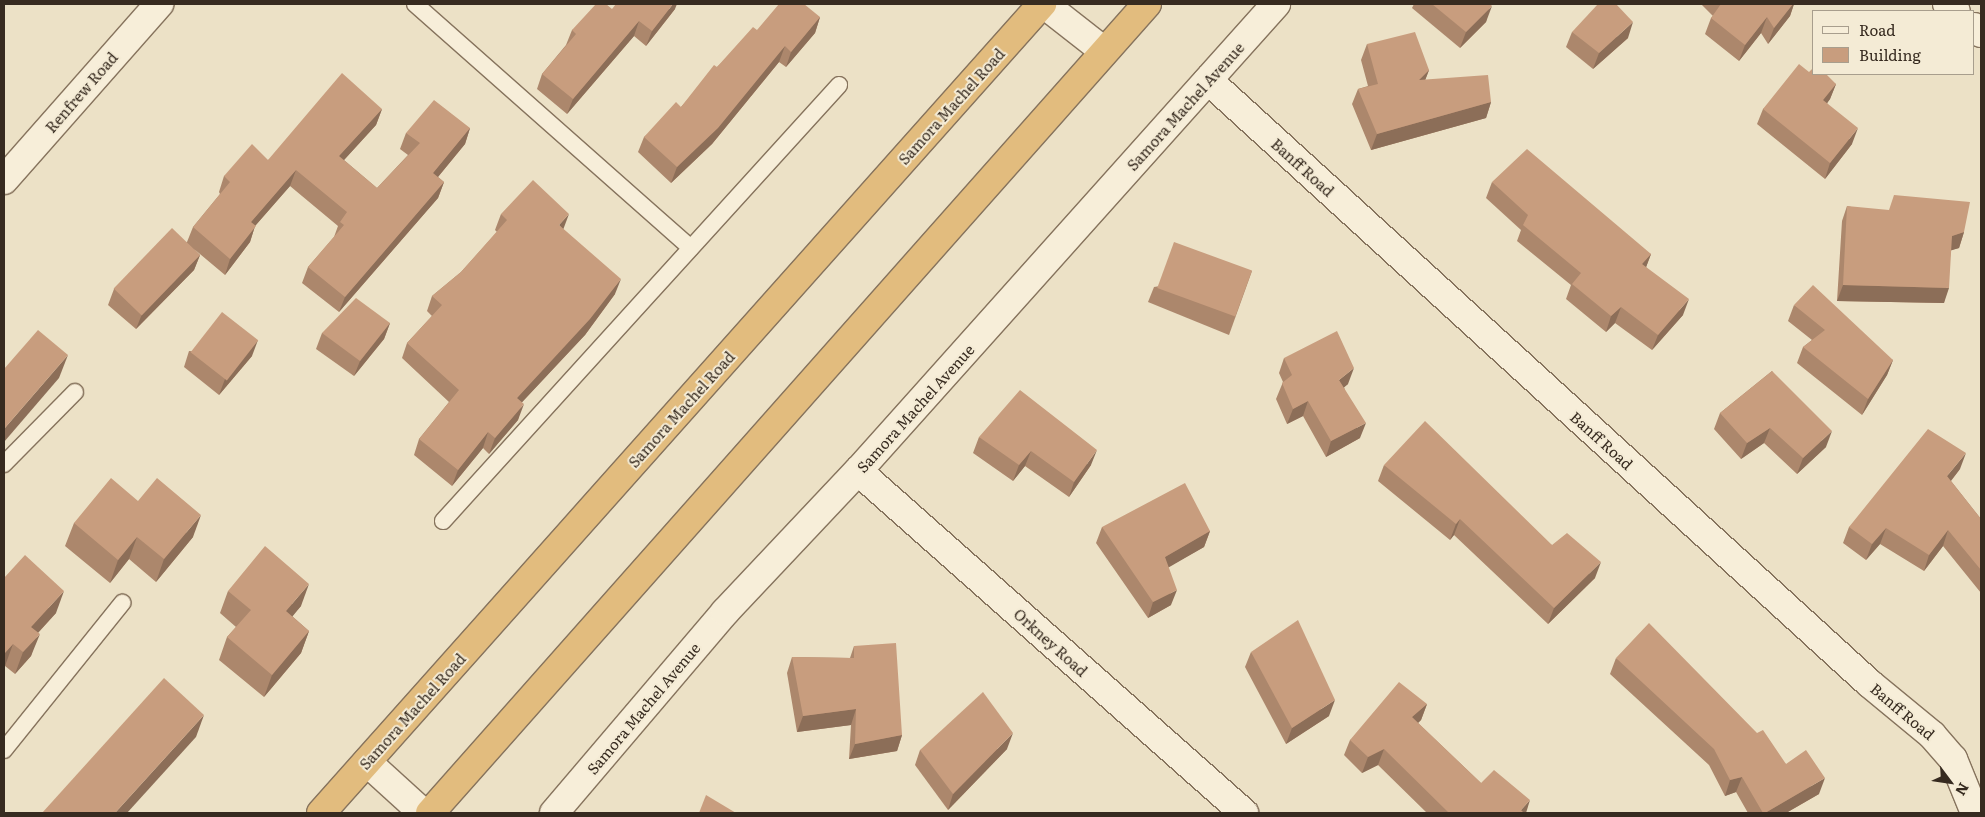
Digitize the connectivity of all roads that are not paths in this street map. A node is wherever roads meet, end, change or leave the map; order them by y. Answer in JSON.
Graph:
{"nodes":[{"id":1,"x":159,"y":4,"type":"edge"},
{"id":2,"x":415,"y":4,"type":"edge"},
{"id":3,"x":1043,"y":4,"type":"edge"},
{"id":4,"x":1148,"y":4,"type":"edge"},
{"id":5,"x":1276,"y":4,"type":"edge"},
{"id":6,"x":1104,"y":51,"type":"junction"},
{"id":7,"x":1208,"y":80,"type":"junction"},
{"id":8,"x":839,"y":85,"type":"dead end"},
{"id":9,"x":4,"y":180,"type":"edge"},
{"id":10,"x":691,"y":248,"type":"junction"},
{"id":11,"x":75,"y":392,"type":"dead end"},
{"id":12,"x":4,"y":464,"type":"edge"},
{"id":13,"x":858,"y":471,"type":"junction"},
{"id":14,"x":443,"y":521,"type":"dead end"},
{"id":15,"x":122,"y":603,"type":"dead end"},
{"id":16,"x":4,"y":750,"type":"edge"},
{"id":17,"x":367,"y":762,"type":"junction"},
{"id":18,"x":322,"y":813,"type":"edge"},
{"id":19,"x":423,"y":813,"type":"edge"},
{"id":20,"x":430,"y":813,"type":"edge"},
{"id":21,"x":554,"y":813,"type":"edge"},
{"id":22,"x":1244,"y":813,"type":"edge"},
{"id":23,"x":1975,"y":813,"type":"edge"}],
"edges":[{"from":1,"to":9,"type":"street","name":"Renfrew Road"},
{"from":2,"to":10,"type":"lane"},
{"from":3,"to":6,"type":"street"},
{"from":3,"to":17,"type":"highway","name":"Samora Machel Road"},
{"from":4,"to":6,"type":"highway"},
{"from":5,"to":7,"type":"street","name":"Samora Machel Avenue"},
{"from":6,"to":20,"type":"highway"},
{"from":7,"to":13,"type":"street","name":"Samora Machel Avenue"},
{"from":7,"to":23,"type":"street","name":"Banff Road"},
{"from":8,"to":10,"type":"lane"},
{"from":10,"to":14,"type":"lane"},
{"from":11,"to":12,"type":"lane"},
{"from":13,"to":21,"type":"street","name":"Samora Machel Avenue"},
{"from":13,"to":22,"type":"street","name":"Orkney Road"},
{"from":15,"to":16,"type":"lane"},
{"from":17,"to":18,"type":"highway","name":"Samora Machel Road"},
{"from":17,"to":19,"type":"street"}]}
